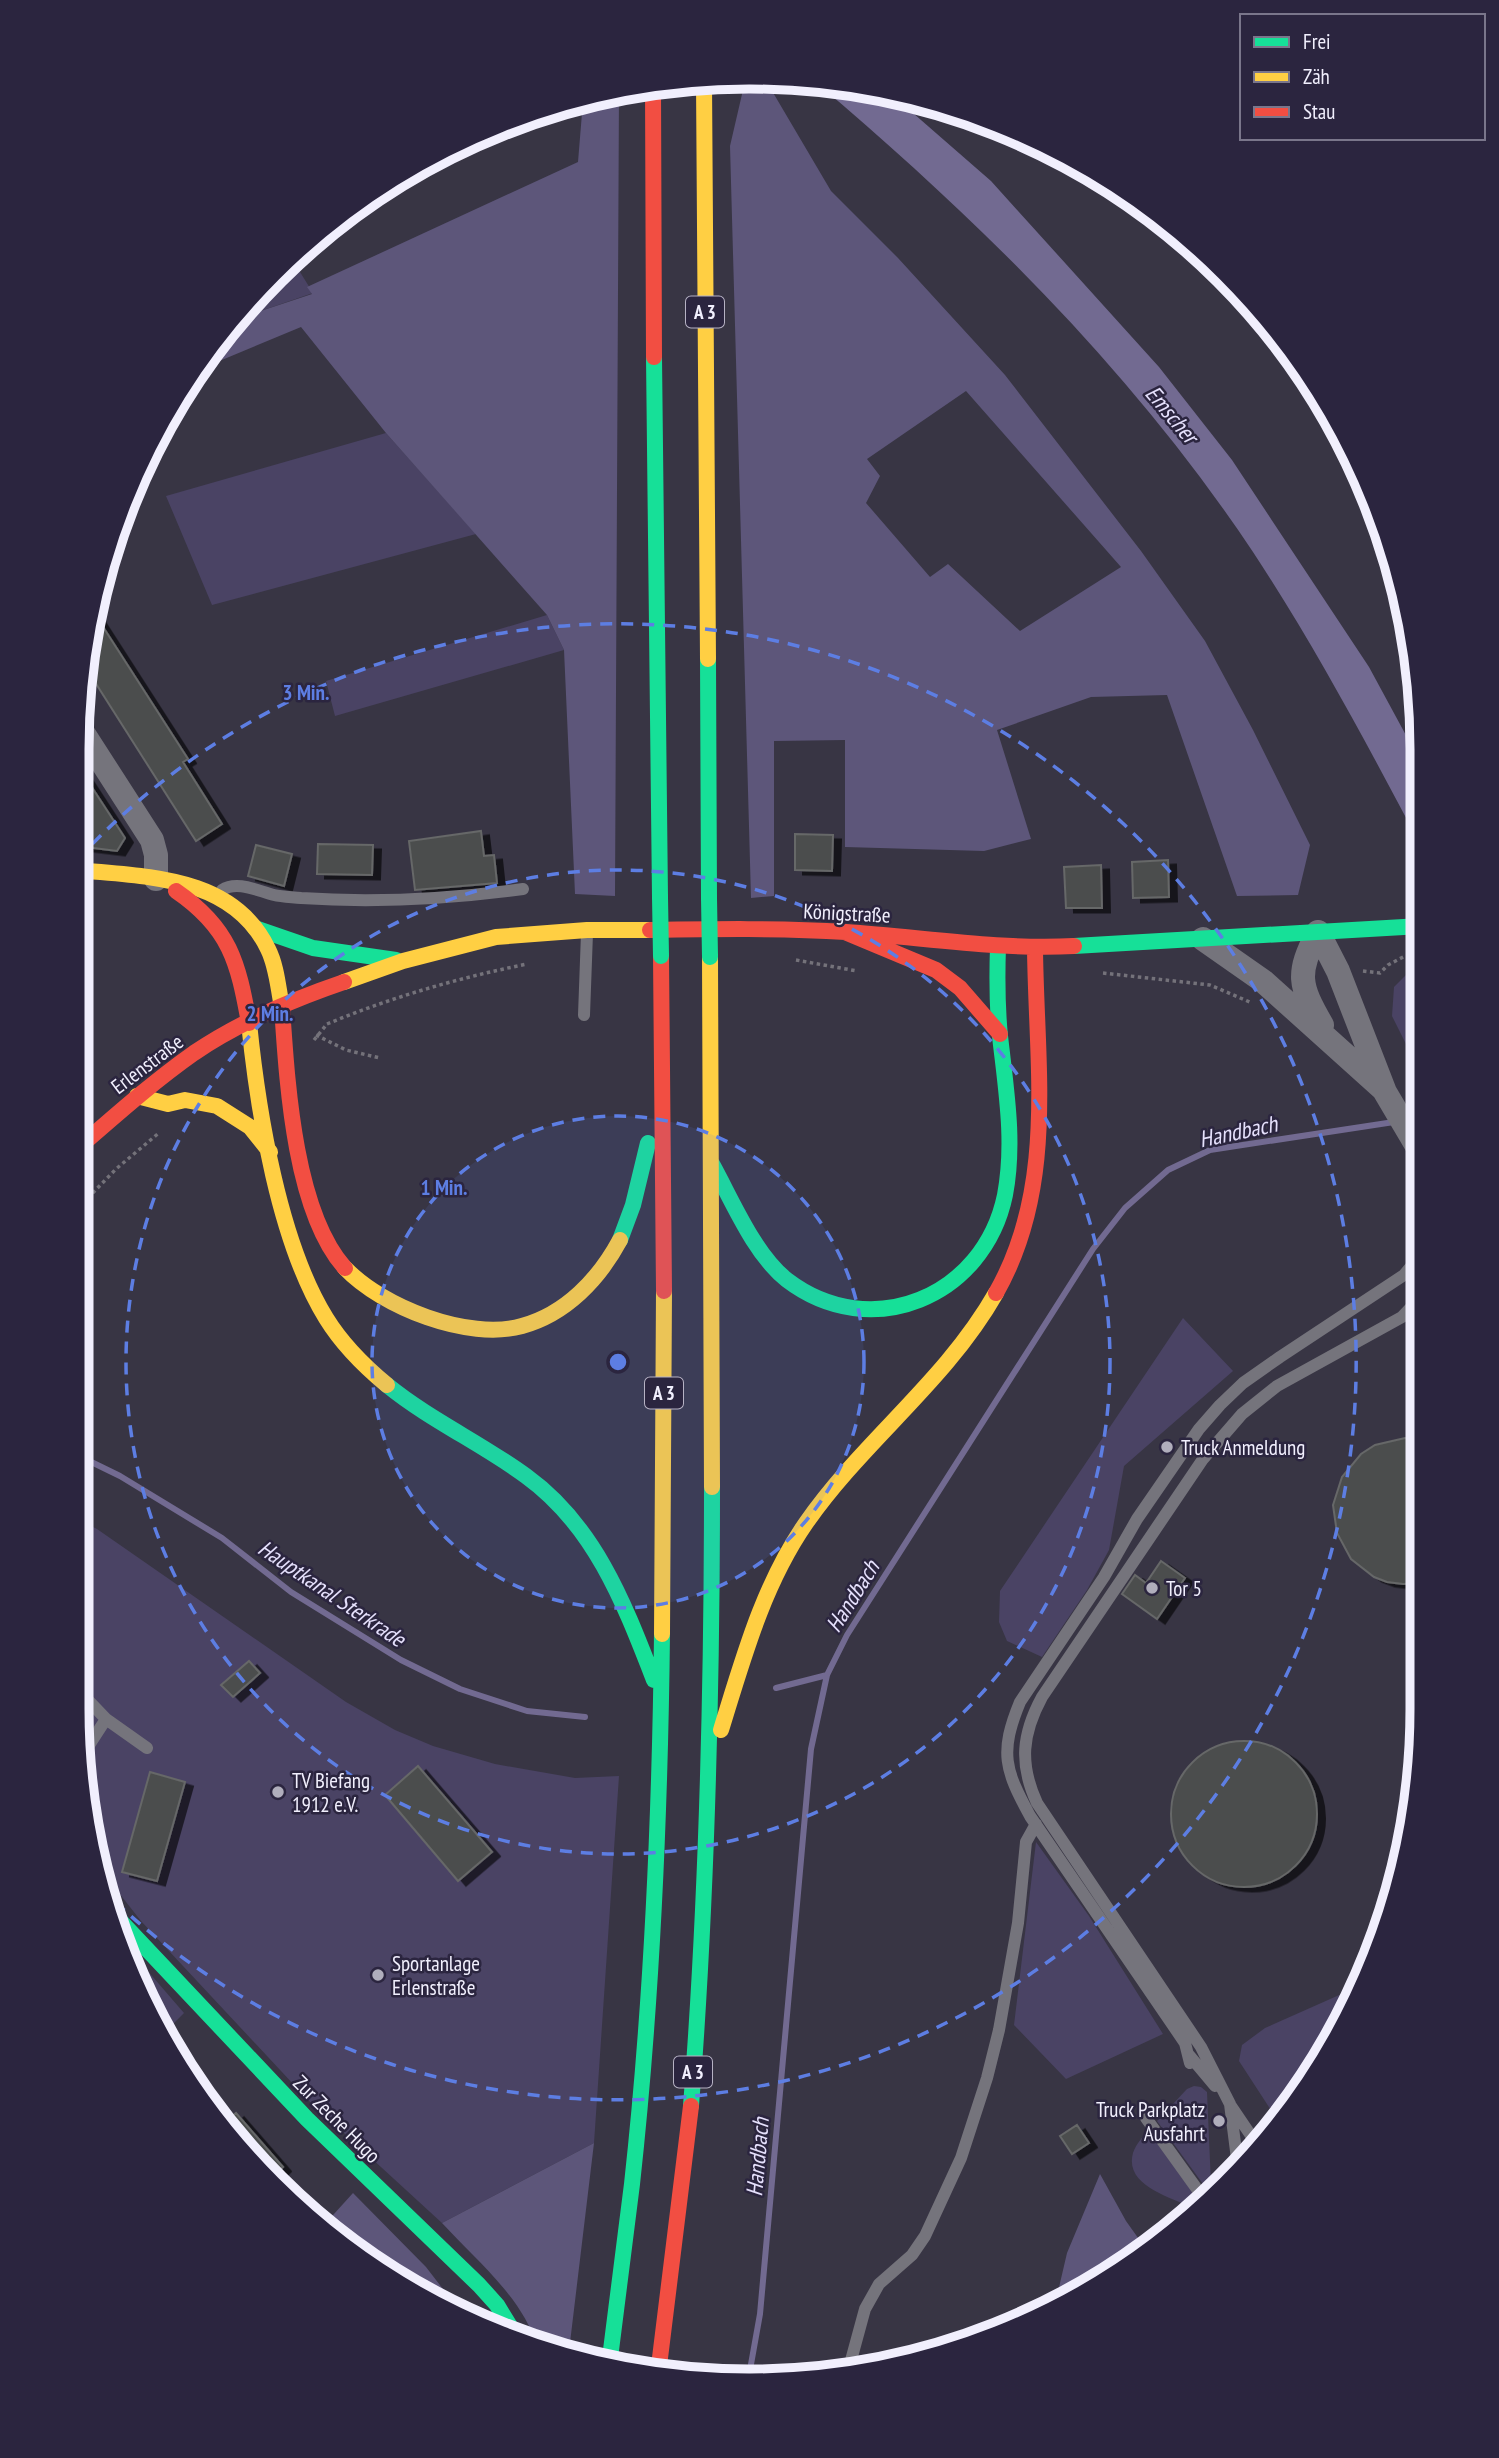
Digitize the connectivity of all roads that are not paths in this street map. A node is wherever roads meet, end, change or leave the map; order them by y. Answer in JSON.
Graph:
{"nodes":[{"id":1,"x":704,"y":91,"type":"edge"},
{"id":2,"x":653,"y":97,"type":"edge"},
{"id":3,"x":89,"y":743,"type":"edge"},
{"id":4,"x":89,"y":871,"type":"edge"},
{"id":5,"x":156,"y":879,"type":"junction"},
{"id":6,"x":523,"y":889,"type":"dead end"},
{"id":7,"x":216,"y":894,"type":"junction"},
{"id":8,"x":202,"y":909,"type":"junction"},
{"id":9,"x":1410,"y":927,"type":"edge"},
{"id":10,"x":255,"y":928,"type":"junction"},
{"id":11,"x":587,"y":930,"type":"junction"},
{"id":12,"x":845,"y":932,"type":"junction"},
{"id":13,"x":1318,"y":932,"type":"junction"},
{"id":14,"x":1203,"y":939,"type":"junction"},
{"id":15,"x":998,"y":946,"type":"junction"},
{"id":16,"x":1035,"y":948,"type":"junction"},
{"id":17,"x":403,"y":961,"type":"junction"},
{"id":18,"x":282,"y":1007,"type":"junction"},
{"id":19,"x":584,"y":1015,"type":"dead end"},
{"id":20,"x":249,"y":1023,"type":"junction"},
{"id":21,"x":1000,"y":1034,"type":"junction"},
{"id":22,"x":1332,"y":1041,"type":"junction"},
{"id":23,"x":662,"y":1087,"type":"junction"},
{"id":24,"x":137,"y":1097,"type":"junction"},
{"id":25,"x":1391,"y":1100,"type":"junction"},
{"id":26,"x":1410,"y":1133,"type":"edge"},
{"id":27,"x":89,"y":1138,"type":"edge"},
{"id":28,"x":270,"y":1153,"type":"junction"},
{"id":29,"x":711,"y":1162,"type":"junction"},
{"id":30,"x":1410,"y":1267,"type":"edge"},
{"id":31,"x":1410,"y":1308,"type":"edge"},
{"id":32,"x":661,"y":1699,"type":"junction"},
{"id":33,"x":89,"y":1701,"type":"edge"},
{"id":34,"x":106,"y":1718,"type":"junction"},
{"id":35,"x":91,"y":1743,"type":"edge"},
{"id":36,"x":147,"y":1748,"type":"dead end"},
{"id":37,"x":707,"y":1776,"type":"junction"},
{"id":38,"x":1036,"y":1824,"type":"junction"},
{"id":39,"x":124,"y":1920,"type":"edge"},
{"id":40,"x":125,"y":1925,"type":"edge"},
{"id":41,"x":129,"y":1928,"type":"junction"},
{"id":42,"x":1230,"y":2104,"type":"junction"},
{"id":43,"x":1146,"y":2118,"type":"dead end"},
{"id":44,"x":1252,"y":2137,"type":"edge"},
{"id":45,"x":1236,"y":2154,"type":"edge"},
{"id":46,"x":1199,"y":2192,"type":"edge"},
{"id":47,"x":508,"y":2322,"type":"edge"},
{"id":48,"x":611,"y":2354,"type":"edge"},
{"id":49,"x":851,"y":2361,"type":"edge"},
{"id":50,"x":659,"y":2362,"type":"edge"}],
"edges":[{"from":1,"to":29,"type":"main road","number":"A 3","bridge":true},
{"from":2,"to":23,"type":"main road","number":"A 3","bridge":true},
{"from":3,"to":5,"type":"street"},
{"from":4,"to":5,"type":"main road"},
{"from":5,"to":7,"type":"main road"},
{"from":5,"to":8,"type":"main road"},
{"from":6,"to":7,"type":"lane"},
{"from":7,"to":8,"type":"lane"},
{"from":7,"to":10,"type":"main road"},
{"from":8,"to":20,"type":"main road"},
{"from":9,"to":13,"type":"main road","name":"Königstraße"},
{"from":10,"to":17,"type":"main road"},
{"from":10,"to":18,"type":"main road"},
{"from":11,"to":12,"type":"main road","name":"Königstraße"},
{"from":11,"to":17,"type":"main road","name":"Königstraße"},
{"from":11,"to":19,"type":"lane"},
{"from":12,"to":15,"type":"main road","name":"Königstraße"},
{"from":12,"to":21,"type":"main road"},
{"from":13,"to":14,"type":"main road","name":"Königstraße"},
{"from":13,"to":22,"type":"street"},
{"from":13,"to":25,"type":"street"},
{"from":14,"to":16,"type":"main road","name":"Königstraße"},
{"from":14,"to":22,"type":"street"},
{"from":15,"to":16,"type":"main road","name":"Königstraße"},
{"from":15,"to":21,"type":"main road"},
{"from":16,"to":37,"type":"main road"},
{"from":17,"to":18,"type":"main road","name":"Königstraße"},
{"from":18,"to":20,"type":"main road","name":"Königstraße"},
{"from":18,"to":23,"type":"main road"},
{"from":20,"to":24,"type":"main road","name":"Erlenstraße"},
{"from":20,"to":28,"type":"main road"},
{"from":21,"to":29,"type":"main road"},
{"from":22,"to":25,"type":"street"},
{"from":23,"to":32,"type":"main road","number":"A 3"},
{"from":24,"to":27,"type":"main road","name":"Erlenstraße"},
{"from":24,"to":28,"type":"main road"},
{"from":25,"to":26,"type":"street"},
{"from":28,"to":32,"type":"main road"},
{"from":29,"to":37,"type":"main road","number":"A 3"},
{"from":30,"to":38,"type":"lane"},
{"from":31,"to":42,"type":"lane"},
{"from":32,"to":48,"type":"main road","number":"A 3"},
{"from":33,"to":34,"type":"lane"},
{"from":34,"to":35,"type":"lane"},
{"from":34,"to":36,"type":"lane"},
{"from":37,"to":50,"type":"main road","number":"A 3"},
{"from":38,"to":42,"type":"lane"},
{"from":38,"to":49,"type":"lane"},
{"from":39,"to":41,"type":"main road","name":"Zur Zeche Hugo"},
{"from":40,"to":41,"type":"main road","name":"Zur Zeche Hugo"},
{"from":41,"to":47,"type":"main road","name":"Zur Zeche Hugo"},
{"from":42,"to":44,"type":"lane"},
{"from":42,"to":45,"type":"lane"},
{"from":43,"to":46,"type":"lane"}]}
